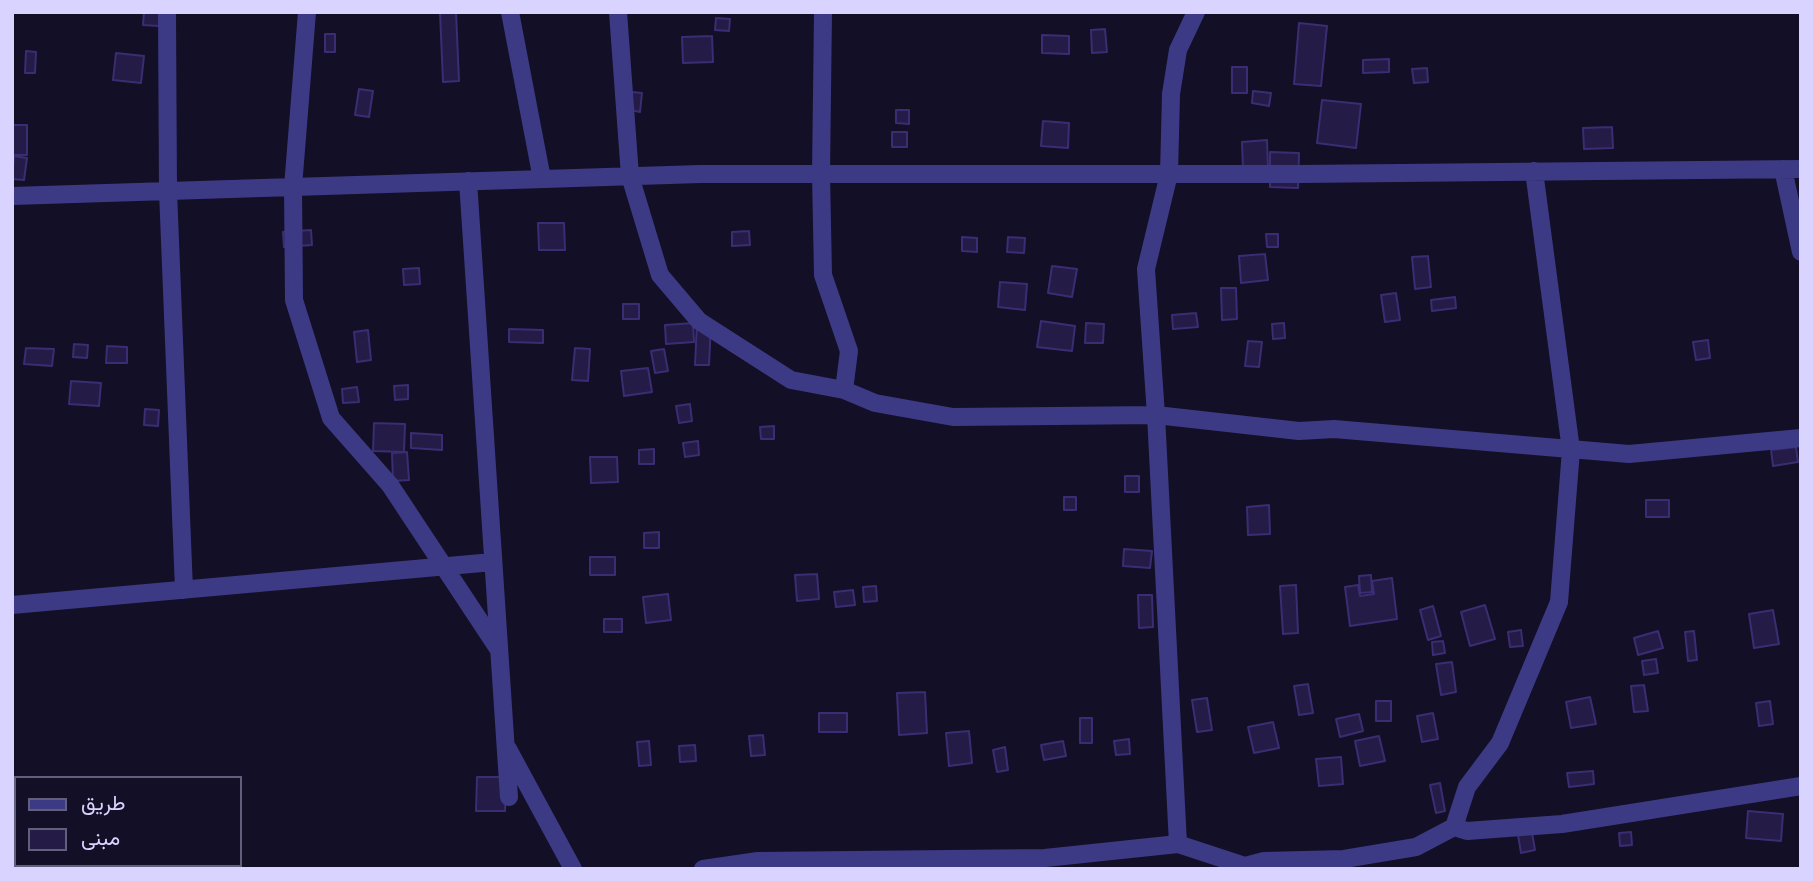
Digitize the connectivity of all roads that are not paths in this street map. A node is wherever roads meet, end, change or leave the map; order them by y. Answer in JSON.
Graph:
{"nodes":[{"id":1,"x":167,"y":12,"type":"edge"},
{"id":2,"x":307,"y":12,"type":"edge"},
{"id":3,"x":510,"y":12,"type":"edge"},
{"id":4,"x":618,"y":12,"type":"edge"},
{"id":5,"x":823,"y":12,"type":"edge"},
{"id":6,"x":1196,"y":12,"type":"edge"},
{"id":7,"x":1792,"y":169,"type":"edge"},
{"id":8,"x":1534,"y":172,"type":"junction"},
{"id":9,"x":821,"y":174,"type":"junction"},
{"id":10,"x":1169,"y":174,"type":"junction"},
{"id":11,"x":631,"y":176,"type":"junction"},
{"id":12,"x":542,"y":179,"type":"junction"},
{"id":13,"x":468,"y":181,"type":"junction"},
{"id":14,"x":293,"y":187,"type":"junction"},
{"id":15,"x":168,"y":191,"type":"junction"},
{"id":16,"x":12,"y":196,"type":"edge"},
{"id":17,"x":1801,"y":252,"type":"edge"},
{"id":18,"x":844,"y":390,"type":"junction"},
{"id":19,"x":1156,"y":415,"type":"junction"},
{"id":20,"x":1801,"y":438,"type":"edge"},
{"id":21,"x":1571,"y":450,"type":"junction"},
{"id":22,"x":494,"y":562,"type":"junction"},
{"id":23,"x":444,"y":567,"type":"junction"},
{"id":24,"x":184,"y":590,"type":"junction"},
{"id":25,"x":12,"y":605,"type":"edge"},
{"id":26,"x":499,"y":650,"type":"junction"},
{"id":27,"x":505,"y":743,"type":"junction"},
{"id":28,"x":1801,"y":786,"type":"edge"},
{"id":29,"x":509,"y":797,"type":"dead end"},
{"id":30,"x":1454,"y":827,"type":"junction"},
{"id":31,"x":1178,"y":844,"type":"junction"},
{"id":32,"x":1245,"y":867,"type":"edge"},
{"id":33,"x":573,"y":869,"type":"edge"},
{"id":34,"x":703,"y":869,"type":"edge"}],
"edges":[{"from":1,"to":15,"type":"street"},
{"from":2,"to":14,"type":"street"},
{"from":3,"to":12,"type":"street"},
{"from":4,"to":11,"type":"street"},
{"from":5,"to":9,"type":"street"},
{"from":6,"to":10,"type":"street"},
{"from":7,"to":8,"type":"street"},
{"from":7,"to":17,"type":"street"},
{"from":8,"to":10,"type":"street"},
{"from":8,"to":21,"type":"street"},
{"from":9,"to":10,"type":"street"},
{"from":9,"to":11,"type":"street"},
{"from":9,"to":18,"type":"street"},
{"from":10,"to":19,"type":"street"},
{"from":11,"to":12,"type":"street"},
{"from":11,"to":18,"type":"street"},
{"from":12,"to":13,"type":"street"},
{"from":13,"to":14,"type":"street"},
{"from":13,"to":22,"type":"street"},
{"from":14,"to":15,"type":"street"},
{"from":14,"to":23,"type":"street"},
{"from":15,"to":16,"type":"street"},
{"from":15,"to":24,"type":"street"},
{"from":18,"to":19,"type":"street"},
{"from":19,"to":21,"type":"street"},
{"from":19,"to":31,"type":"street"},
{"from":20,"to":21,"type":"street"},
{"from":21,"to":30,"type":"street"},
{"from":22,"to":23,"type":"street"},
{"from":22,"to":26,"type":"street"},
{"from":23,"to":24,"type":"street"},
{"from":23,"to":26,"type":"street"},
{"from":24,"to":25,"type":"street"},
{"from":26,"to":27,"type":"street"},
{"from":27,"to":29,"type":"street"},
{"from":27,"to":33,"type":"street"},
{"from":28,"to":30,"type":"street"},
{"from":30,"to":32,"type":"street"},
{"from":31,"to":32,"type":"street"},
{"from":31,"to":34,"type":"street"}]}
